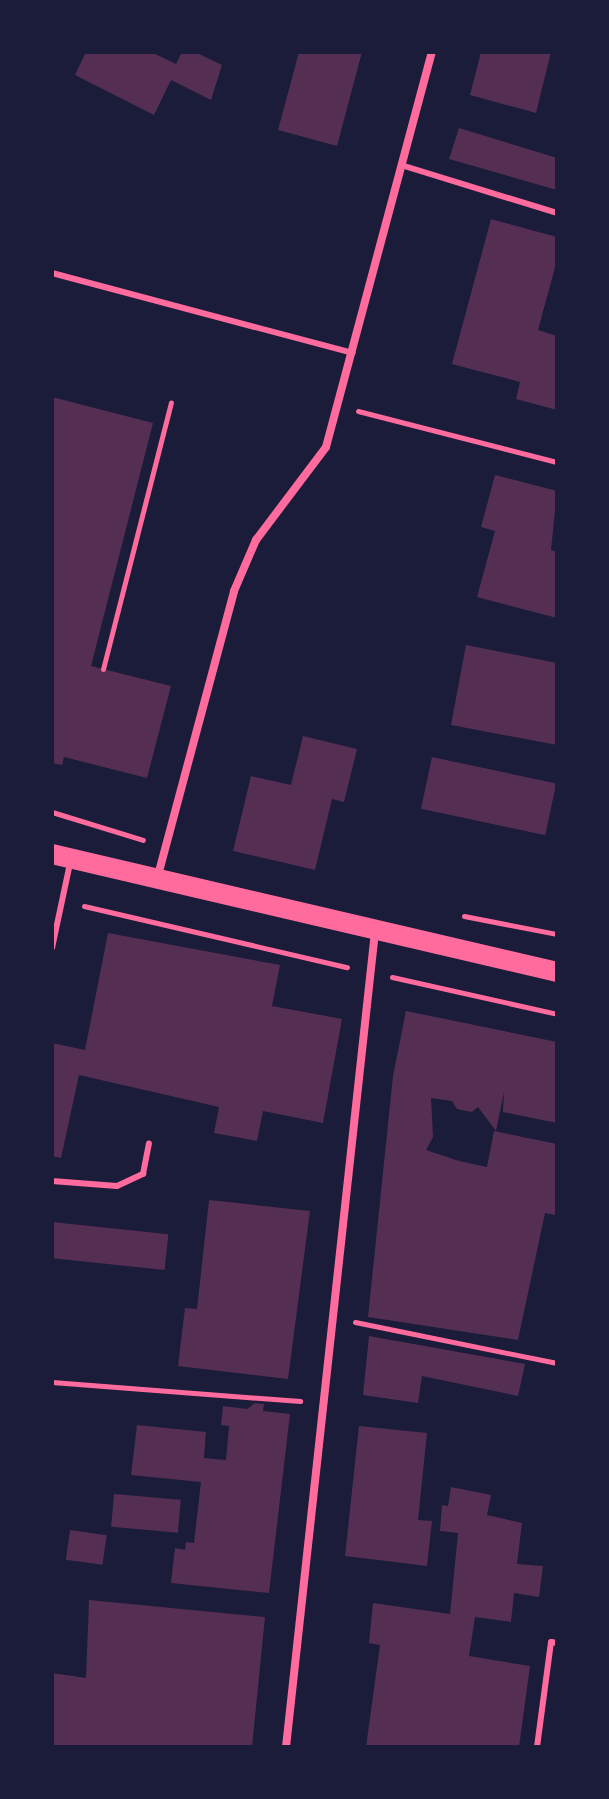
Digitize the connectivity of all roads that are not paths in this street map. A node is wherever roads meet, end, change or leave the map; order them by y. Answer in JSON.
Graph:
{"nodes":[{"id":1,"x":432,"y":52,"type":"edge"},
{"id":2,"x":401,"y":165,"type":"junction"},
{"id":3,"x":557,"y":213,"type":"edge"},
{"id":4,"x":52,"y":273,"type":"edge"},
{"id":5,"x":353,"y":353,"type":"junction"},
{"id":6,"x":62,"y":857,"type":"edge"},
{"id":7,"x":157,"y":882,"type":"junction"},
{"id":8,"x":375,"y":932,"type":"junction"},
{"id":9,"x":52,"y":948,"type":"edge"},
{"id":10,"x":557,"y":972,"type":"edge"},
{"id":11,"x":149,"y":1144,"type":"dead end"},
{"id":12,"x":52,"y":1181,"type":"edge"},
{"id":13,"x":557,"y":1643,"type":"edge"},
{"id":14,"x":286,"y":1747,"type":"edge"},
{"id":15,"x":537,"y":1747,"type":"edge"}],
"edges":[{"from":1,"to":2,"type":"street"},
{"from":2,"to":3,"type":"lane"},
{"from":2,"to":5,"type":"street"},
{"from":4,"to":5,"type":"lane"},
{"from":5,"to":7,"type":"street"},
{"from":6,"to":7,"type":"main road"},
{"from":6,"to":9,"type":"lane"},
{"from":7,"to":8,"type":"main road"},
{"from":8,"to":10,"type":"main road"},
{"from":8,"to":14,"type":"street"},
{"from":11,"to":12,"type":"lane"},
{"from":13,"to":15,"type":"lane"}]}
